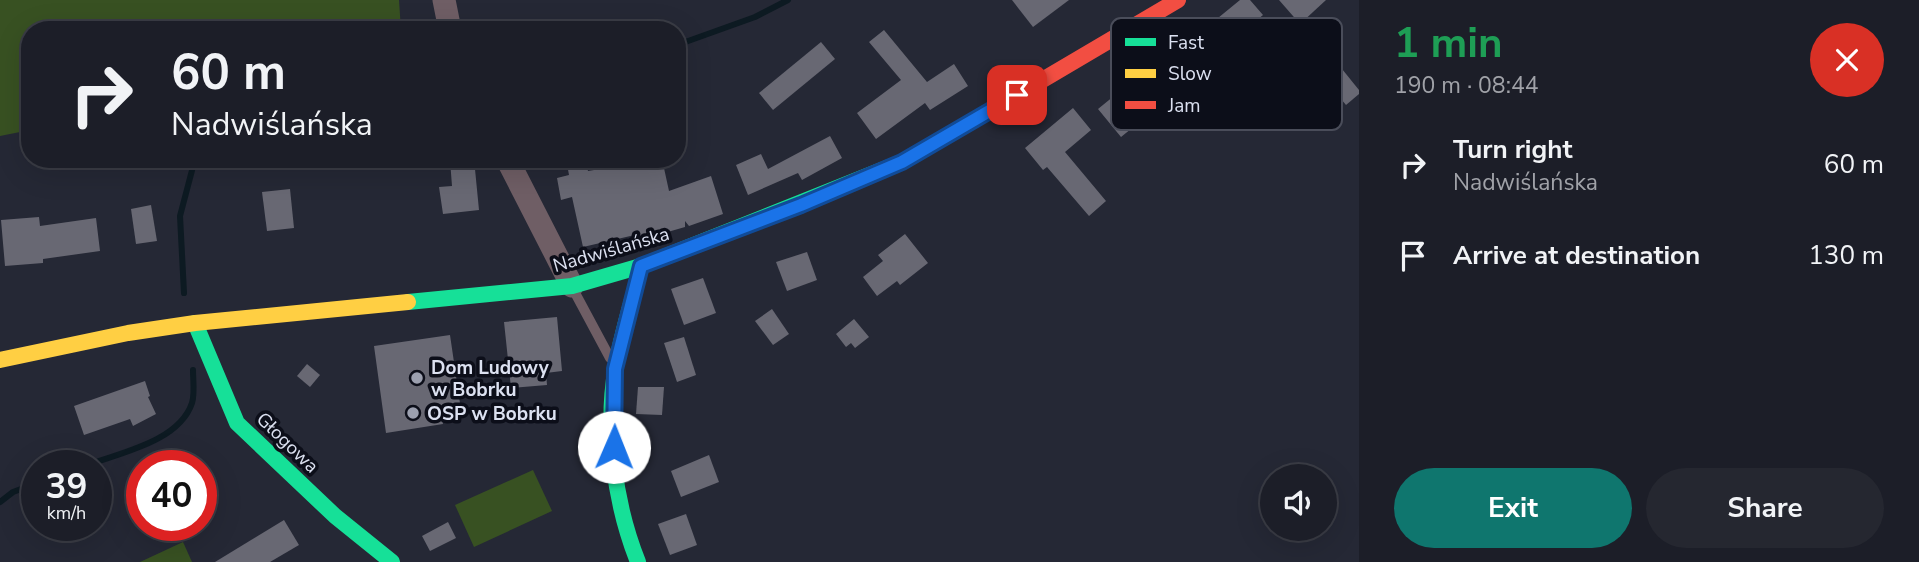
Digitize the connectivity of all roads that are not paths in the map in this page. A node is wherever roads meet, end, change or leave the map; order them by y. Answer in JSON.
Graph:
{"nodes":[{"id":1,"x":444,"y":0,"type":"edge"},
{"id":2,"x":1178,"y":0,"type":"edge"},
{"id":3,"x":1147,"y":18,"type":"edge"},
{"id":4,"x":448,"y":21,"type":"edge"},
{"id":5,"x":1111,"y":39,"type":"edge"},
{"id":6,"x":512,"y":168,"type":"edge"},
{"id":7,"x":641,"y":266,"type":"junction"},
{"id":8,"x":572,"y":286,"type":"junction"},
{"id":9,"x":195,"y":323,"type":"junction"},
{"id":10,"x":0,"y":360,"type":"edge"},
{"id":11,"x":615,"y":369,"type":"junction"},
{"id":12,"x":392,"y":562,"type":"edge"},
{"id":13,"x":638,"y":562,"type":"edge"}],
"edges":[{"from":1,"to":4,"type":"street"},
{"from":2,"to":3,"type":"street","name":"Nadwiślańska"},
{"from":5,"to":7,"type":"street","name":"Nadwiślańska"},
{"from":6,"to":8,"type":"street"},
{"from":7,"to":8,"type":"street","name":"Nadwiślańska"},
{"from":7,"to":11,"type":"street"},
{"from":8,"to":9,"type":"street","name":"Nadwiślańska"},
{"from":8,"to":11,"type":"lane"},
{"from":9,"to":10,"type":"street","name":"Nadwiślańska"},
{"from":9,"to":12,"type":"street","name":"Głogowa"},
{"from":11,"to":13,"type":"street"}]}
